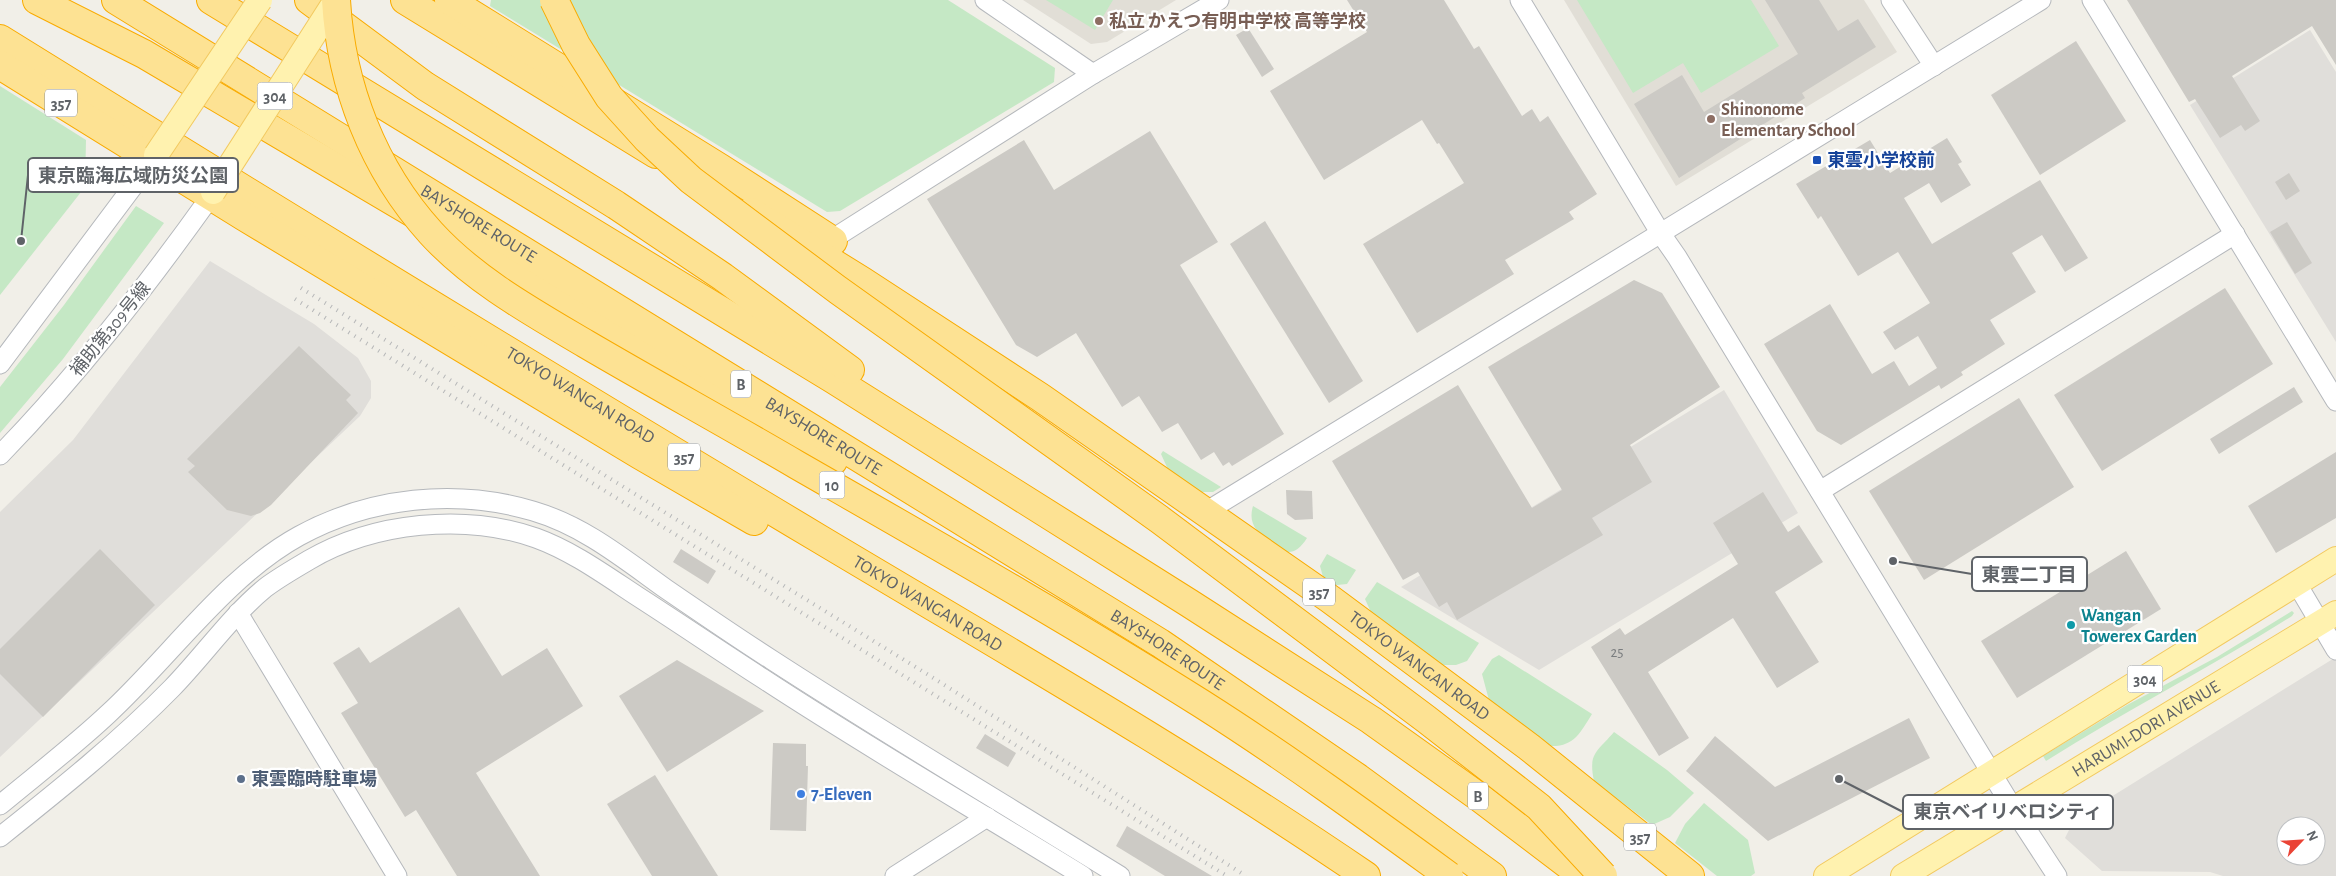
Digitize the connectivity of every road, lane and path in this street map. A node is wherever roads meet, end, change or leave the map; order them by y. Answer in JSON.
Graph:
{"nodes":[{"id":1,"x":36,"y":0,"type":"edge"},
{"id":2,"x":116,"y":0,"type":"edge"},
{"id":3,"x":211,"y":0,"type":"edge"},
{"id":4,"x":260,"y":0,"type":"edge"},
{"id":5,"x":308,"y":0,"type":"edge"},
{"id":6,"x":336,"y":0,"type":"edge"},
{"id":7,"x":405,"y":0,"type":"edge"},
{"id":8,"x":449,"y":0,"type":"edge"},
{"id":9,"x":554,"y":0,"type":"edge"},
{"id":10,"x":985,"y":0,"type":"edge"},
{"id":11,"x":1219,"y":0,"type":"edge"},
{"id":12,"x":1520,"y":0,"type":"edge"},
{"id":13,"x":1892,"y":0,"type":"edge"},
{"id":14,"x":2041,"y":0,"type":"edge"},
{"id":15,"x":2092,"y":0,"type":"edge"},
{"id":16,"x":0,"y":39,"type":"edge"},
{"id":17,"x":0,"y":65,"type":"edge"},
{"id":18,"x":1934,"y":66,"type":"junction"},
{"id":19,"x":1093,"y":74,"type":"junction"},
{"id":20,"x":154,"y":158,"type":"junction"},
{"id":21,"x":212,"y":194,"type":"junction"},
{"id":22,"x":1661,"y":234,"type":"junction"},
{"id":23,"x":2235,"y":234,"type":"junction"},
{"id":24,"x":832,"y":240,"type":"junction"},
{"id":25,"x":0,"y":364,"type":"edge"},
{"id":26,"x":1040,"y":397,"type":"junction"},
{"id":27,"x":2336,"y":402,"type":"edge"},
{"id":28,"x":0,"y":455,"type":"edge"},
{"id":29,"x":1820,"y":491,"type":"junction"},
{"id":30,"x":1204,"y":512,"type":"junction"},
{"id":31,"x":2336,"y":560,"type":"edge"},
{"id":32,"x":887,"y":579,"type":"junction"},
{"id":33,"x":2297,"y":584,"type":"junction"},
{"id":34,"x":1188,"y":603,"type":"junction"},
{"id":35,"x":238,"y":613,"type":"junction"},
{"id":36,"x":2328,"y":618,"type":"edge"},
{"id":37,"x":1160,"y":642,"type":"junction"},
{"id":38,"x":2336,"y":650,"type":"edge"},
{"id":39,"x":1992,"y":774,"type":"junction"},
{"id":40,"x":0,"y":805,"type":"edge"},
{"id":41,"x":2014,"y":810,"type":"junction"},
{"id":42,"x":987,"y":817,"type":"junction"},
{"id":43,"x":0,"y":837,"type":"edge"},
{"id":44,"x":397,"y":876,"type":"edge"},
{"id":45,"x":895,"y":876,"type":"edge"},
{"id":46,"x":1083,"y":876,"type":"edge"},
{"id":47,"x":1120,"y":876,"type":"edge"},
{"id":48,"x":1366,"y":876,"type":"edge"},
{"id":49,"x":1449,"y":876,"type":"edge"},
{"id":50,"x":1492,"y":876,"type":"edge"},
{"id":51,"x":1583,"y":876,"type":"edge"},
{"id":52,"x":1603,"y":876,"type":"edge"},
{"id":53,"x":1690,"y":876,"type":"edge"},
{"id":54,"x":1826,"y":876,"type":"edge"},
{"id":55,"x":1903,"y":876,"type":"edge"},
{"id":56,"x":2057,"y":876,"type":"edge"}],
"edges":[{"from":1,"to":37,"type":"highway"},
{"from":2,"to":37,"type":"highway","name":"BAYSHORE ROUTE","number":"B"},
{"from":3,"to":34,"type":"highway","number":"B"},
{"from":4,"to":20,"type":"main road","bridge":true},
{"from":5,"to":34,"type":"highway"},
{"from":6,"to":21,"type":"main road","number":"304","bridge":true},
{"from":6,"to":49,"type":"highway","number":"10","bridge":true},
{"from":7,"to":26,"type":"highway","name":"TOKYO WANGAN ROAD","number":"357"},
{"from":8,"to":24,"type":"highway"},
{"from":9,"to":52,"type":"highway","number":"B","bridge":true},
{"from":10,"to":19,"type":"street"},
{"from":11,"to":19,"type":"street"},
{"from":12,"to":22,"type":"street"},
{"from":13,"to":18,"type":"street"},
{"from":14,"to":18,"type":"street"},
{"from":15,"to":23,"type":"street"},
{"from":16,"to":32,"type":"highway","name":"TOKYO WANGAN ROAD","number":"357"},
{"from":17,"to":20,"type":"highway","number":"357"},
{"from":18,"to":22,"type":"street"},
{"from":19,"to":24,"type":"street"},
{"from":20,"to":21,"type":"highway","number":"357"},
{"from":20,"to":25,"type":"street"},
{"from":21,"to":28,"type":"street","name":"補助第309号線"},
{"from":21,"to":32,"type":"highway","number":"357"},
{"from":22,"to":29,"type":"street"},
{"from":22,"to":30,"type":"street"},
{"from":23,"to":27,"type":"street"},
{"from":23,"to":29,"type":"street"},
{"from":24,"to":26,"type":"highway"},
{"from":26,"to":30,"type":"highway","name":"TOKYO WANGAN ROAD","number":"357"},
{"from":29,"to":39,"type":"street"},
{"from":30,"to":53,"type":"highway","name":"TOKYO WANGAN ROAD","number":"357"},
{"from":31,"to":33,"type":"main road","number":"304"},
{"from":32,"to":48,"type":"highway","name":"TOKYO WANGAN ROAD","number":"357"},
{"from":33,"to":36,"type":"street"},
{"from":33,"to":39,"type":"main road","number":"304"},
{"from":34,"to":51,"type":"highway","number":"B"},
{"from":35,"to":42,"type":"street"},
{"from":35,"to":43,"type":"street"},
{"from":35,"to":44,"type":"street"},
{"from":36,"to":38,"type":"street"},
{"from":36,"to":41,"type":"main road","name":"HARUMI-DORI AVENUE","number":"304"},
{"from":37,"to":50,"type":"highway","name":"BAYSHORE ROUTE","number":"B"},
{"from":39,"to":41,"type":"street"},
{"from":39,"to":54,"type":"main road","number":"304"},
{"from":40,"to":47,"type":"street"},
{"from":41,"to":55,"type":"main road","name":"HARUMI-DORI AVENUE","number":"304"},
{"from":41,"to":56,"type":"street"},
{"from":42,"to":45,"type":"street"},
{"from":42,"to":46,"type":"street"}]}
